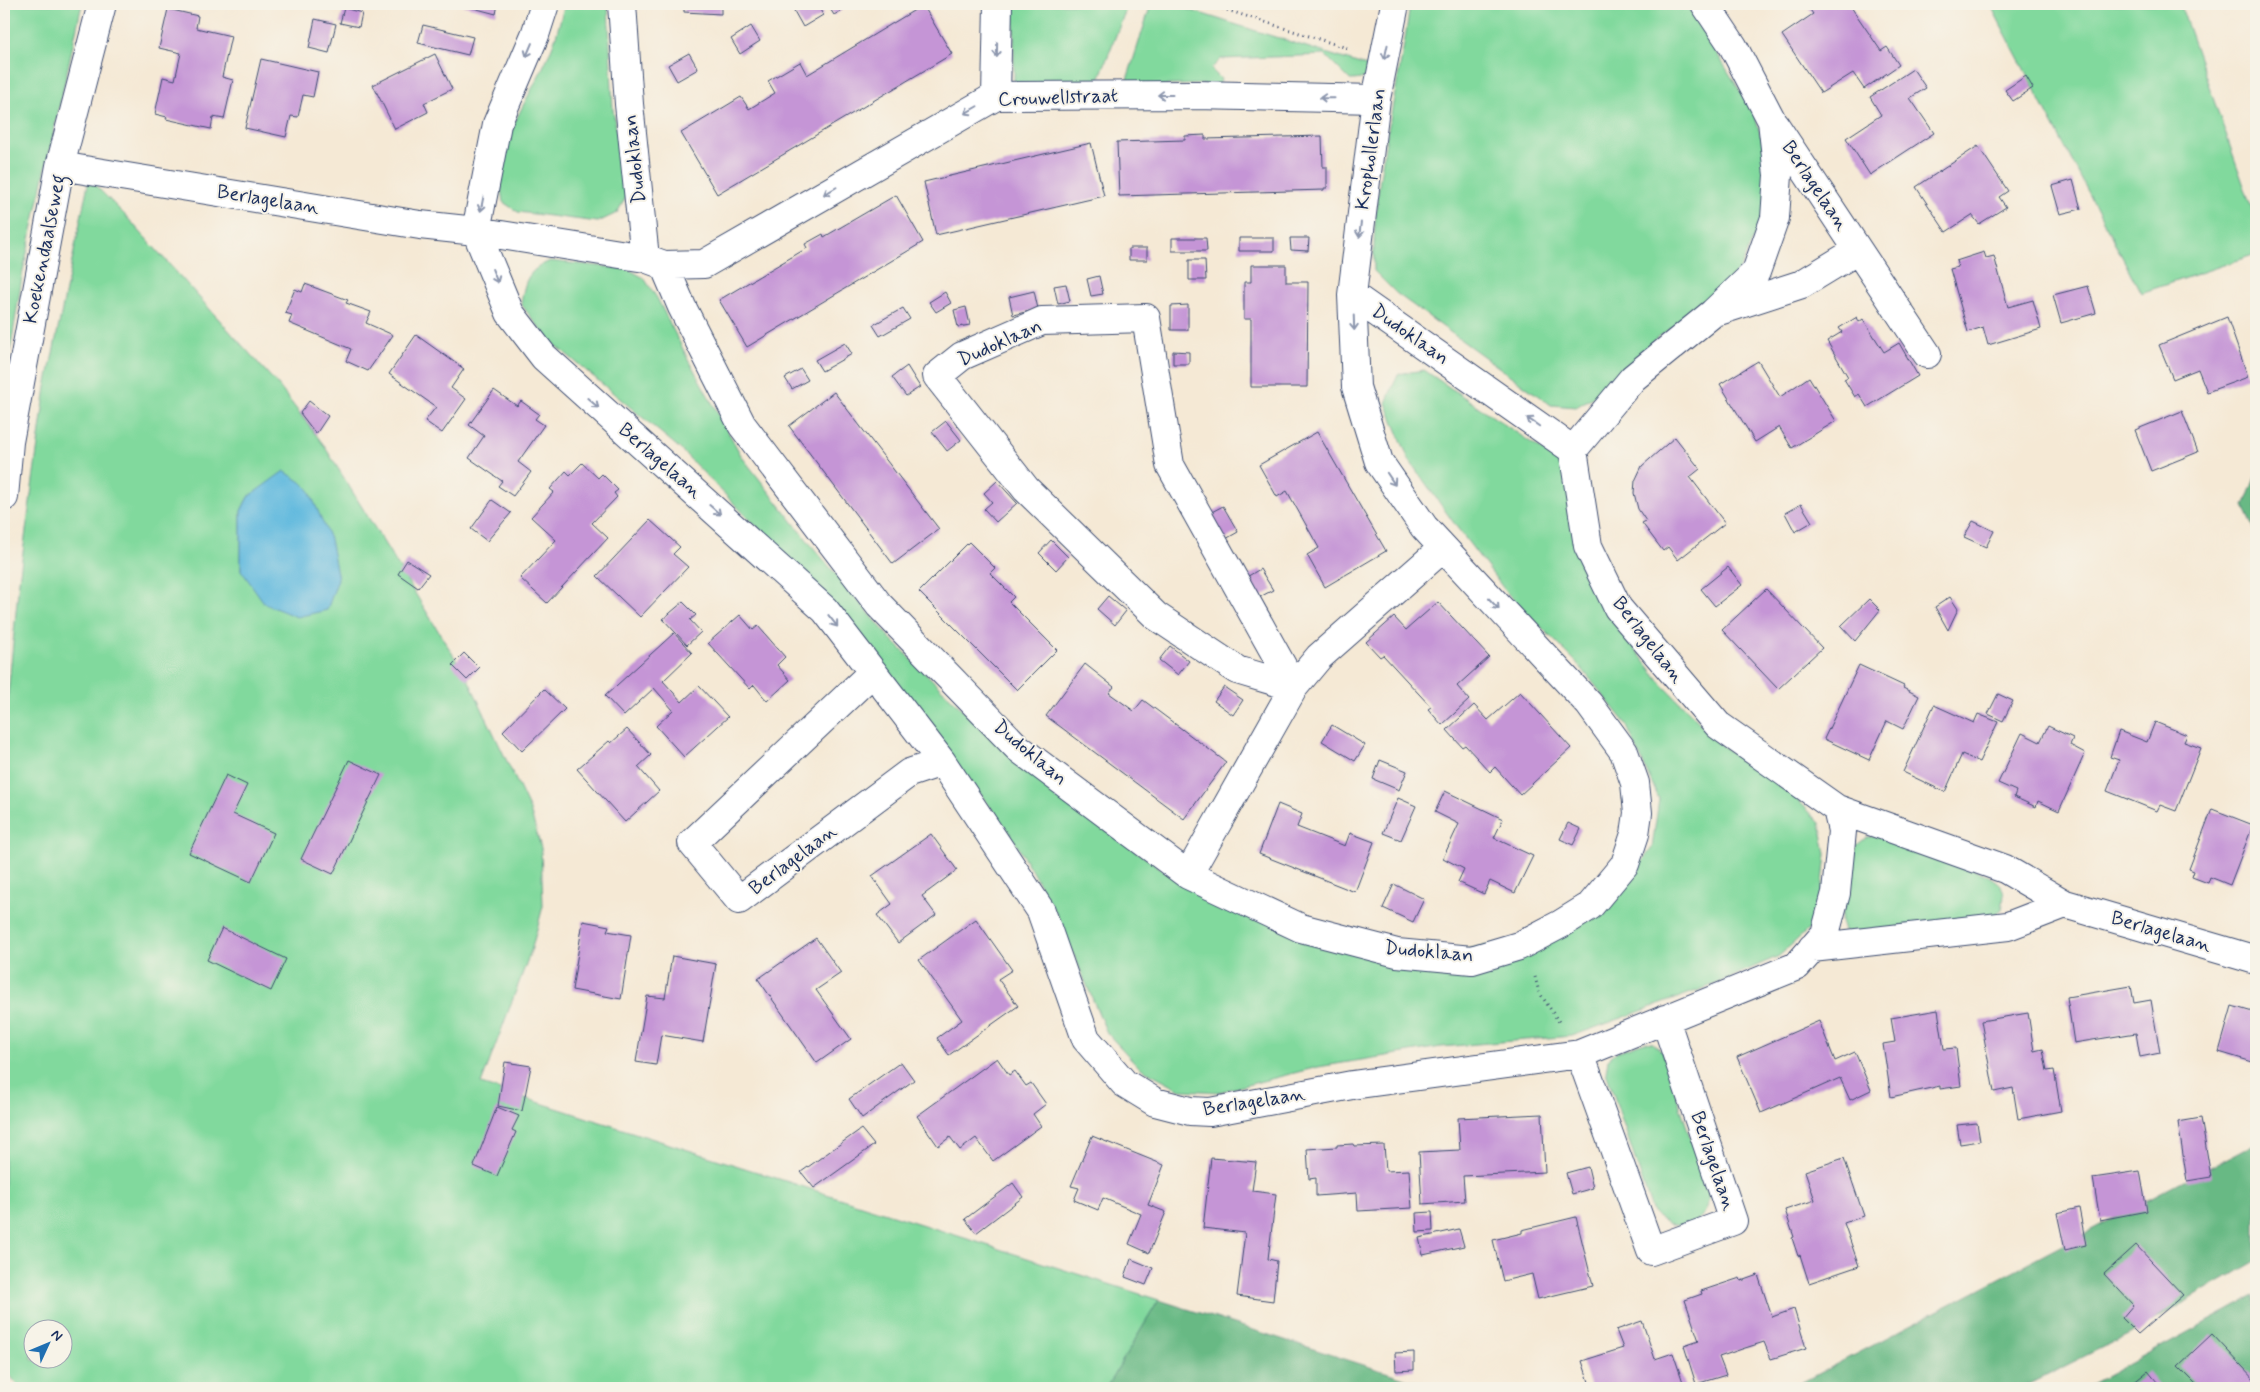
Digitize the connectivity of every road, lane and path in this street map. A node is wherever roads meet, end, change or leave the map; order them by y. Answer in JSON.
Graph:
{"nodes":[{"id":1,"x":102,"y":4,"type":"edge"},
{"id":2,"x":545,"y":4,"type":"edge"},
{"id":3,"x":622,"y":4,"type":"edge"},
{"id":4,"x":998,"y":4,"type":"edge"},
{"id":5,"x":1208,"y":4,"type":"edge"},
{"id":6,"x":1394,"y":4,"type":"edge"},
{"id":7,"x":1705,"y":4,"type":"edge"},
{"id":8,"x":1385,"y":60,"type":"junction"},
{"id":9,"x":996,"y":96,"type":"junction"},
{"id":10,"x":1376,"y":99,"type":"junction"},
{"id":11,"x":1772,"y":121,"type":"junction"},
{"id":12,"x":60,"y":166,"type":"junction"},
{"id":13,"x":476,"y":231,"type":"junction"},
{"id":14,"x":1858,"y":250,"type":"junction"},
{"id":15,"x":654,"y":262,"type":"junction"},
{"id":16,"x":1352,"y":294,"type":"junction"},
{"id":17,"x":1713,"y":313,"type":"junction"},
{"id":18,"x":1927,"y":354,"type":"dead end"},
{"id":19,"x":1573,"y":450,"type":"junction"},
{"id":20,"x":4,"y":497,"type":"edge"},
{"id":21,"x":1444,"y":548,"type":"junction"},
{"id":22,"x":873,"y":672,"type":"junction"},
{"id":23,"x":1294,"y":688,"type":"junction"},
{"id":24,"x":942,"y":762,"type":"junction"},
{"id":25,"x":1838,"y":809,"type":"junction"},
{"id":26,"x":1188,"y":875,"type":"junction"},
{"id":27,"x":2065,"y":904,"type":"junction"},
{"id":28,"x":1519,"y":946,"type":"junction"},
{"id":29,"x":1812,"y":948,"type":"junction"},
{"id":30,"x":2256,"y":960,"type":"edge"},
{"id":31,"x":1665,"y":1019,"type":"junction"},
{"id":32,"x":1580,"y":1054,"type":"junction"}],
"edges":[{"from":1,"to":12,"type":"street","name":"Koekendaalseweg"},
{"from":2,"to":13,"type":"street","one_way":true},
{"from":3,"to":15,"type":"street","name":"Dudoklaan"},
{"from":4,"to":9,"type":"street","one_way":true},
{"from":5,"to":8,"type":"path"},
{"from":6,"to":8,"type":"street","name":"Krophollerlaan","one_way":true},
{"from":7,"to":11,"type":"street","name":"Berlagelaan"},
{"from":8,"to":10,"type":"street","name":"Krophollerlaan"},
{"from":10,"to":9,"type":"street","name":"Crouwellstraat","one_way":true},
{"from":9,"to":15,"type":"street","name":"Crouwellstraat","one_way":true},
{"from":10,"to":16,"type":"street","name":"Krophollerlaan","one_way":true},
{"from":11,"to":14,"type":"street","name":"Berlagelaan"},
{"from":11,"to":17,"type":"street","name":"Berlagelaan"},
{"from":12,"to":13,"type":"street","name":"Berlagelaan"},
{"from":12,"to":20,"type":"street","name":"Koekendaalseweg"},
{"from":13,"to":15,"type":"street","name":"Berlagelaan"},
{"from":13,"to":22,"type":"street","name":"Berlagelaan","one_way":true},
{"from":14,"to":17,"type":"street","name":"Berlagelaan"},
{"from":14,"to":18,"type":"street","name":"Berlagelaan"},
{"from":15,"to":26,"type":"street","name":"Dudoklaan"},
{"from":19,"to":16,"type":"street","name":"Dudoklaan","one_way":true},
{"from":16,"to":21,"type":"street","name":"Dudoklaan","one_way":true},
{"from":17,"to":19,"type":"street","name":"Berlagelaan"},
{"from":19,"to":25,"type":"street","name":"Berlagelaan"},
{"from":21,"to":23,"type":"street"},
{"from":21,"to":28,"type":"street","name":"Dudoklaan","one_way":true},
{"from":22,"to":24,"type":"street","name":"Berlagelaan"},
{"from":22,"to":24,"type":"street","name":"Berlagelaan"},
{"from":23,"to":23,"type":"street","name":"Dudoklaan"},
{"from":23,"to":26,"type":"street"},
{"from":24,"to":32,"type":"street","name":"Berlagelaan"},
{"from":25,"to":27,"type":"street","name":"Berlagelaan"},
{"from":25,"to":29,"type":"street","name":"Berlagelaan"},
{"from":26,"to":28,"type":"street","name":"Dudoklaan"},
{"from":27,"to":29,"type":"street"},
{"from":27,"to":30,"type":"street","name":"Berlagelaan"},
{"from":28,"to":32,"type":"path"},
{"from":29,"to":31,"type":"street","name":"Berlagelaan"},
{"from":31,"to":32,"type":"street","name":"Berlagelaan"},
{"from":31,"to":32,"type":"street","name":"Berlagelaan"}]}
